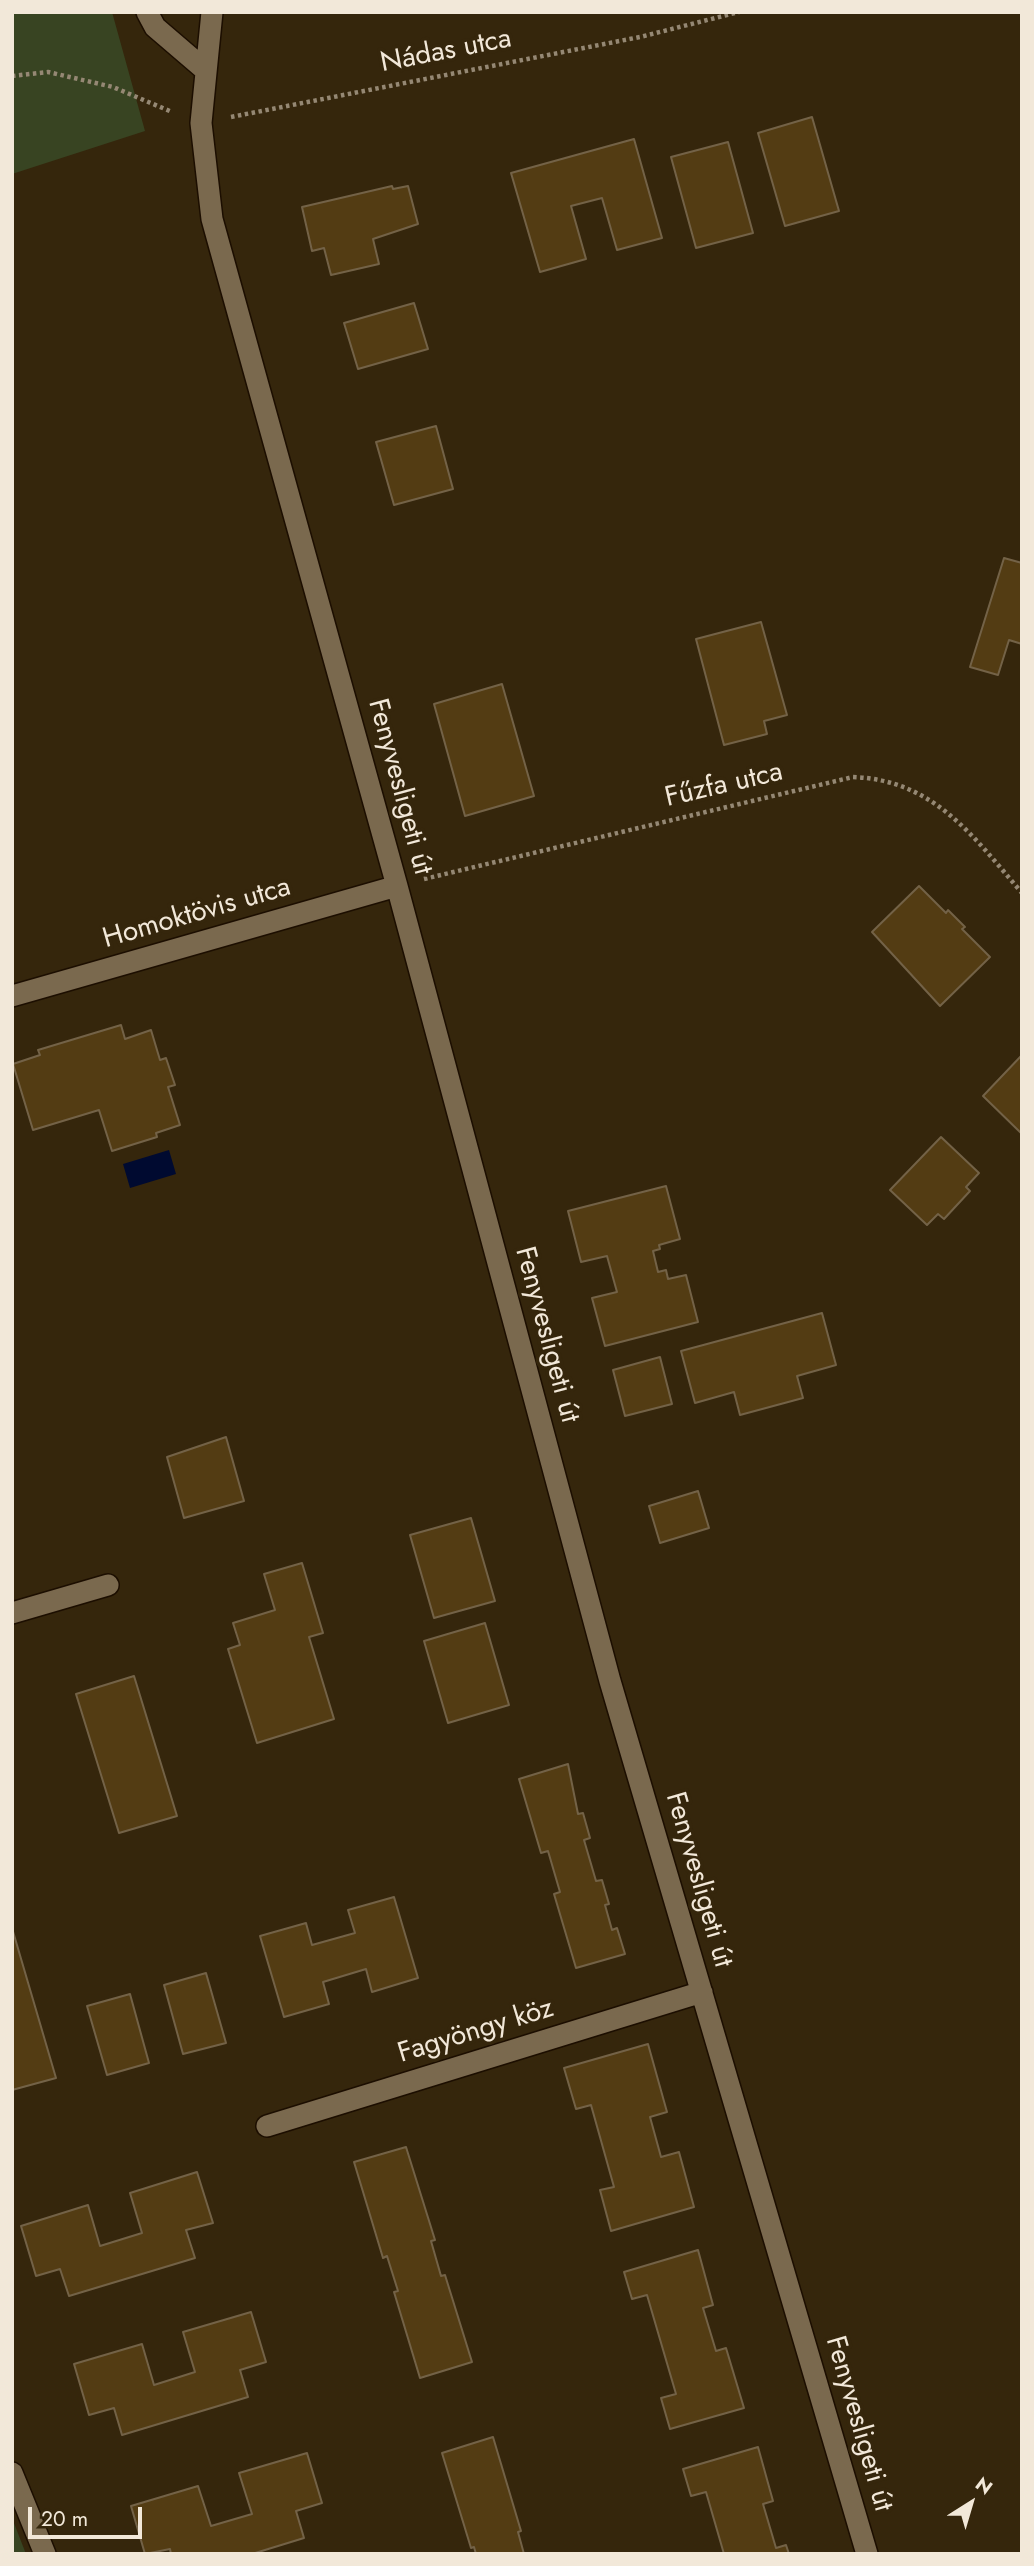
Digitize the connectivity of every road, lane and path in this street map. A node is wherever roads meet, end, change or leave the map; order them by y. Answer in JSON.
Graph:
{"nodes":[{"id":1,"x":147,"y":12,"type":"edge"},
{"id":2,"x":212,"y":12,"type":"edge"},
{"id":3,"x":739,"y":12,"type":"edge"},
{"id":4,"x":204,"y":69,"type":"junction"},
{"id":5,"x":12,"y":76,"type":"edge"},
{"id":6,"x":201,"y":123,"type":"junction"},
{"id":7,"x":397,"y":886,"type":"junction"},
{"id":8,"x":1022,"y":892,"type":"edge"},
{"id":9,"x":12,"y":996,"type":"edge"},
{"id":10,"x":108,"y":1585,"type":"dead end"},
{"id":11,"x":12,"y":1613,"type":"edge"},
{"id":12,"x":702,"y":1992,"type":"junction"},
{"id":13,"x":267,"y":2126,"type":"dead end"},
{"id":14,"x":12,"y":2473,"type":"edge"},
{"id":15,"x":45,"y":2554,"type":"edge"},
{"id":16,"x":867,"y":2554,"type":"edge"}],
"edges":[{"from":1,"to":4,"type":"street"},
{"from":2,"to":4,"type":"street","name":"Fenyvesligeti út"},
{"from":3,"to":6,"type":"path","name":"Nádas utca"},
{"from":4,"to":6,"type":"street","name":"Fenyvesligeti út"},
{"from":5,"to":6,"type":"path"},
{"from":6,"to":7,"type":"street","name":"Fenyvesligeti út"},
{"from":7,"to":8,"type":"path","name":"Fűzfa utca"},
{"from":7,"to":9,"type":"street","name":"Homoktövis utca"},
{"from":7,"to":12,"type":"street","name":"Fenyvesligeti út"},
{"from":10,"to":11,"type":"street"},
{"from":12,"to":13,"type":"street","name":"Fagyöngy köz"},
{"from":12,"to":16,"type":"street","name":"Fenyvesligeti út"},
{"from":14,"to":15,"type":"street"}]}
